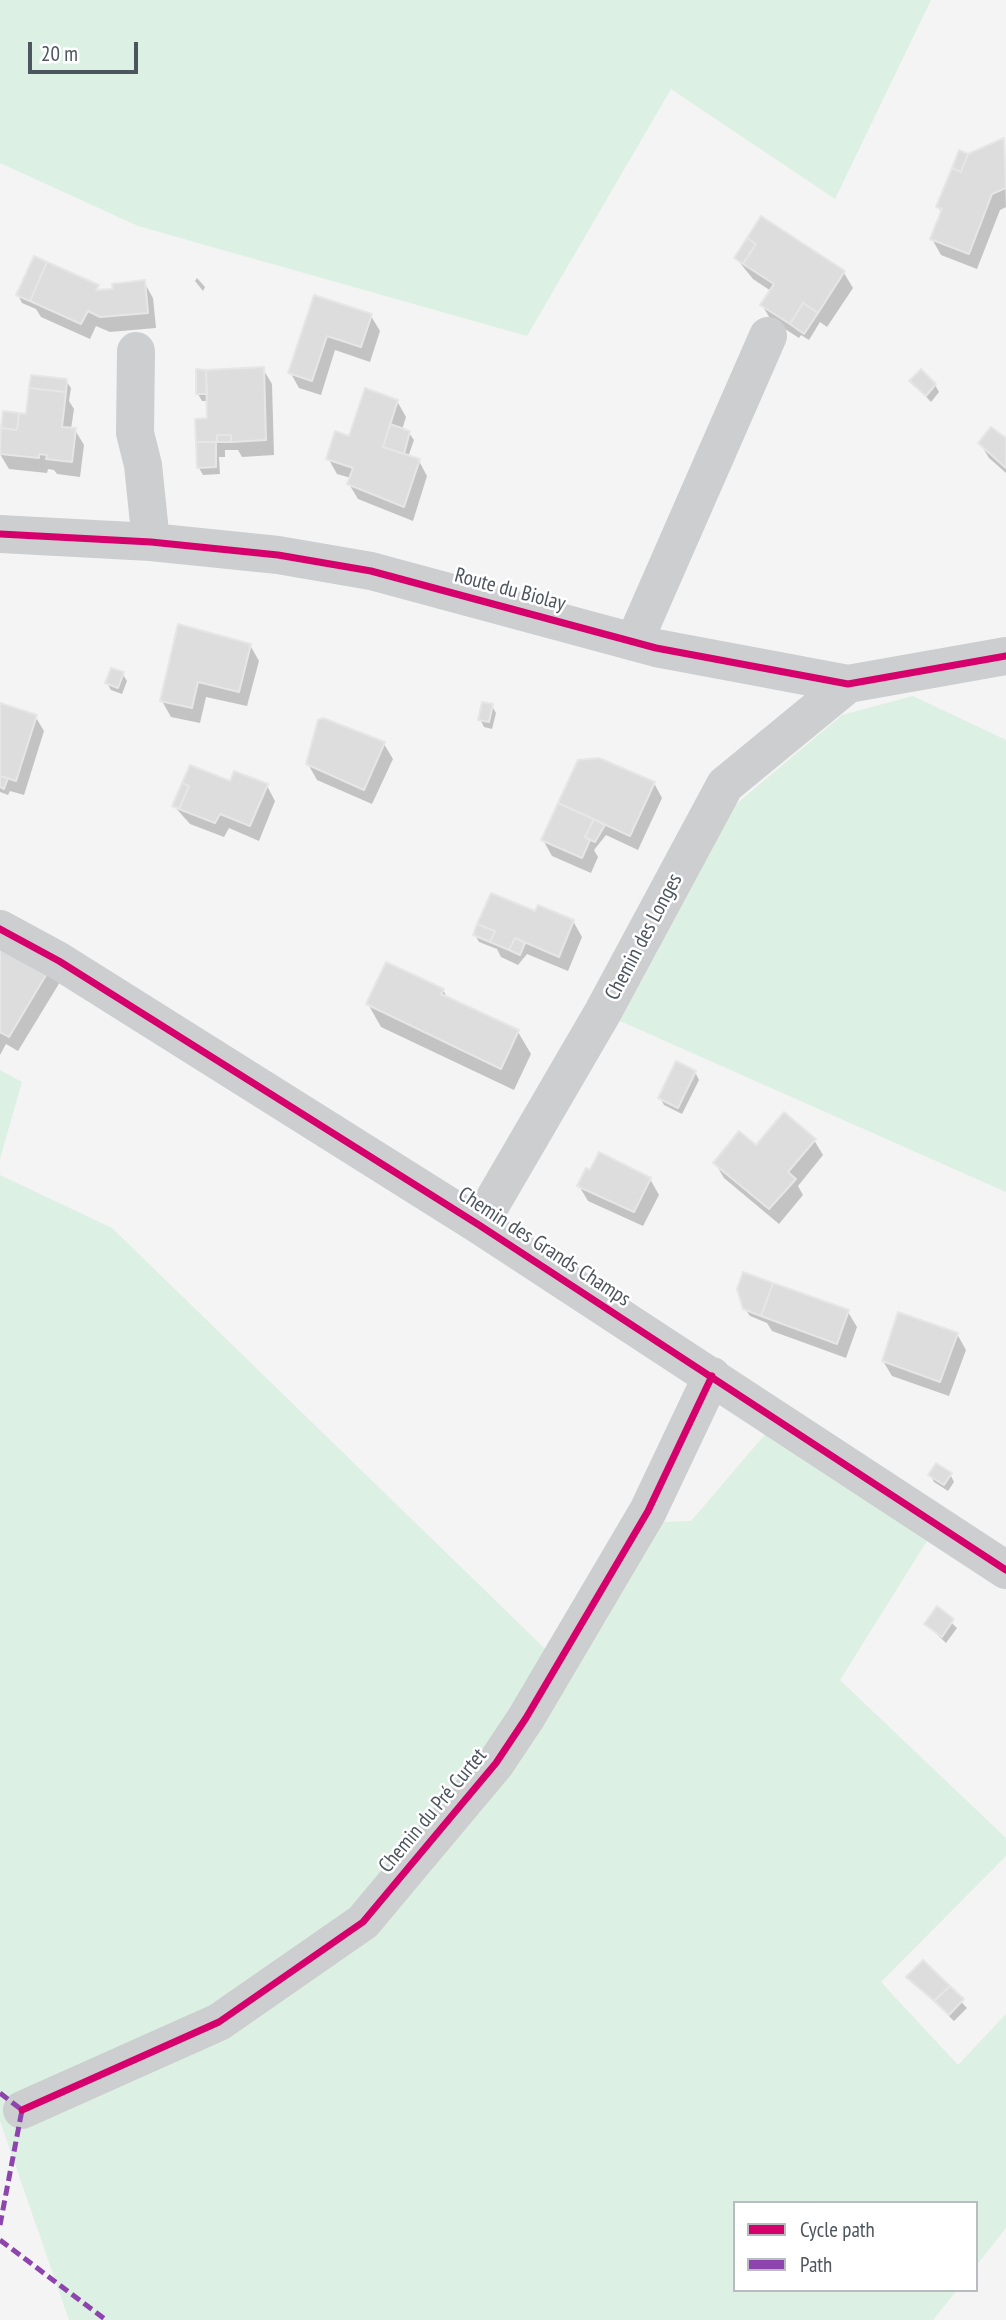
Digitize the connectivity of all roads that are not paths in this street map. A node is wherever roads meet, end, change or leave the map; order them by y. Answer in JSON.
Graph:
{"nodes":[{"id":1,"x":768,"y":336,"type":"dead end"},
{"id":2,"x":136,"y":351,"type":"dead end"},
{"id":3,"x":0,"y":534,"type":"edge"},
{"id":4,"x":151,"y":542,"type":"junction"},
{"id":5,"x":634,"y":642,"type":"junction"},
{"id":6,"x":1006,"y":656,"type":"edge"},
{"id":7,"x":848,"y":684,"type":"junction"},
{"id":8,"x":0,"y":929,"type":"edge"},
{"id":9,"x":479,"y":1226,"type":"junction"},
{"id":10,"x":712,"y":1376,"type":"junction"},
{"id":11,"x":1006,"y":1570,"type":"edge"},
{"id":12,"x":22,"y":2110,"type":"dead end"}],
"edges":[{"from":1,"to":5,"type":"street"},
{"from":2,"to":4,"type":"street"},
{"from":3,"to":4,"type":"street","name":"Route du Biolay"},
{"from":4,"to":5,"type":"street","name":"Route du Biolay"},
{"from":5,"to":7,"type":"street","name":"Route du Biolay"},
{"from":6,"to":7,"type":"street","name":"Route du Biolay"},
{"from":7,"to":9,"type":"street","name":"Chemin des Longes"},
{"from":8,"to":9,"type":"street","name":"Chemin des Grands Champs"},
{"from":9,"to":10,"type":"street","name":"Chemin des Grands Champs"},
{"from":10,"to":11,"type":"street","name":"Chemin des Grands Champs"},
{"from":10,"to":12,"type":"street","name":"Chemin du Pré Curtet"}]}
